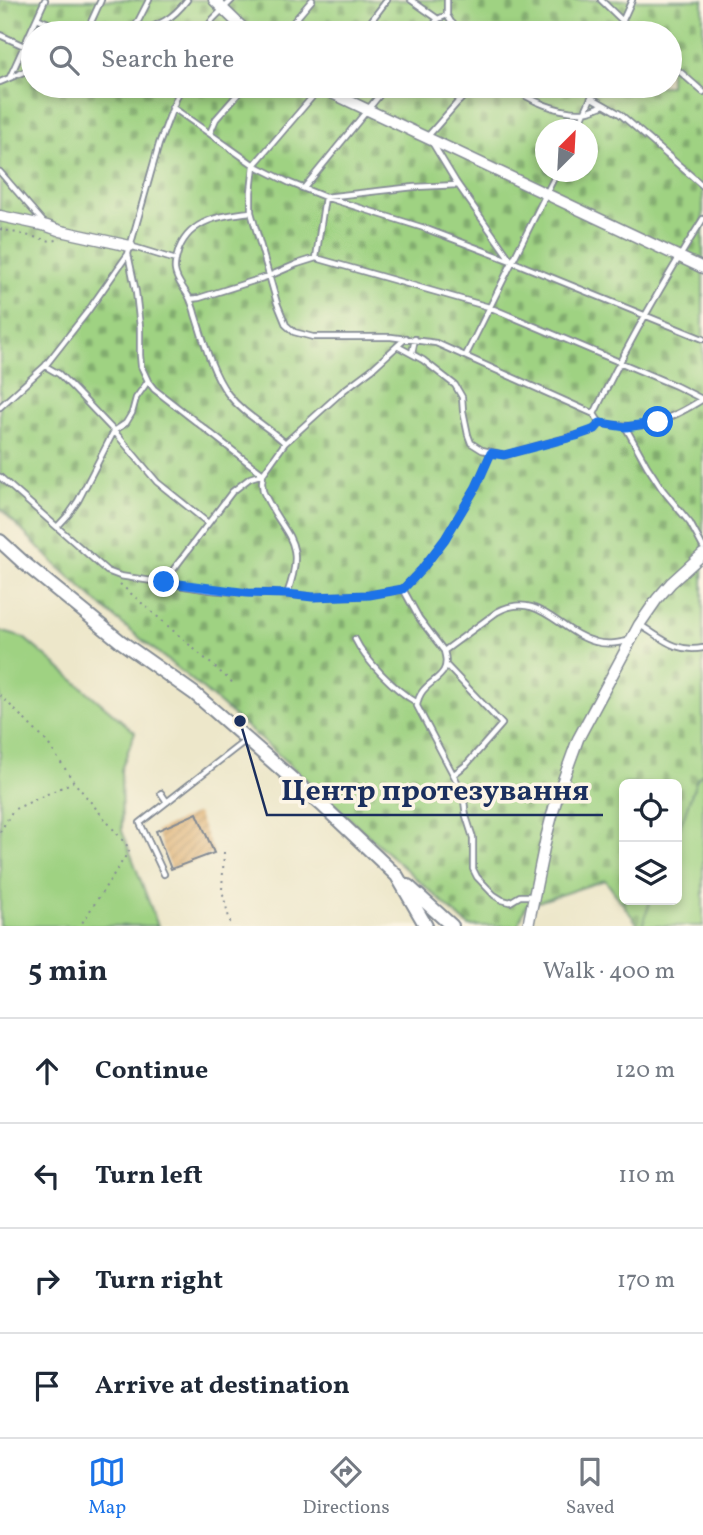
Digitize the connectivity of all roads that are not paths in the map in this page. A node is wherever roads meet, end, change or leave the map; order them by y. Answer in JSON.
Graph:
{"nodes":[{"id":1,"x":46,"y":0,"type":"edge"},
{"id":2,"x":101,"y":0,"type":"edge"},
{"id":3,"x":149,"y":0,"type":"edge"},
{"id":4,"x":187,"y":0,"type":"edge"},
{"id":5,"x":214,"y":0,"type":"edge"},
{"id":6,"x":232,"y":0,"type":"edge"},
{"id":7,"x":312,"y":0,"type":"edge"},
{"id":8,"x":387,"y":0,"type":"edge"},
{"id":9,"x":411,"y":0,"type":"edge"},
{"id":10,"x":447,"y":0,"type":"edge"},
{"id":11,"x":601,"y":0,"type":"edge"},
{"id":12,"x":632,"y":0,"type":"edge"},
{"id":13,"x":223,"y":9,"type":"junction"},
{"id":14,"x":447,"y":15,"type":"junction"},
{"id":15,"x":37,"y":18,"type":"junction"},
{"id":16,"x":438,"y":19,"type":"joint"},
{"id":17,"x":36,"y":21,"type":"edge"},
{"id":18,"x":44,"y":21,"type":"edge"},
{"id":19,"x":91,"y":21,"type":"edge"},
{"id":20,"x":139,"y":21,"type":"edge"},
{"id":21,"x":165,"y":21,"type":"edge"},
{"id":22,"x":213,"y":21,"type":"edge"},
{"id":23,"x":236,"y":21,"type":"edge"},
{"id":24,"x":294,"y":21,"type":"edge"},
{"id":25,"x":371,"y":21,"type":"edge"},
{"id":26,"x":450,"y":21,"type":"edge"},
{"id":27,"x":621,"y":21,"type":"edge"},
{"id":28,"x":622,"y":21,"type":"edge"},
{"id":29,"x":0,"y":35,"type":"edge"},
{"id":30,"x":21,"y":45,"type":"edge"},
{"id":31,"x":21,"y":53,"type":"edge"},
{"id":32,"x":21,"y":73,"type":"edge"},
{"id":33,"x":682,"y":74,"type":"edge"},
{"id":34,"x":10,"y":78,"type":"junction"},
{"id":35,"x":0,"y":82,"type":"edge"},
{"id":36,"x":703,"y":92,"type":"edge"},
{"id":37,"x":176,"y":98,"type":"edge"},
{"id":38,"x":234,"y":98,"type":"edge"},
{"id":39,"x":311,"y":98,"type":"edge"},
{"id":40,"x":342,"y":98,"type":"edge"},
{"id":41,"x":378,"y":98,"type":"edge"},
{"id":42,"x":462,"y":98,"type":"edge"},
{"id":43,"x":532,"y":98,"type":"edge"},
{"id":44,"x":592,"y":98,"type":"joint"},
{"id":45,"x":604,"y":105,"type":"junction"},
{"id":46,"x":173,"y":107,"type":"junction"},
{"id":47,"x":368,"y":111,"type":"junction"},
{"id":48,"x":584,"y":113,"type":"junction"},
{"id":49,"x":582,"y":119,"type":"edge"},
{"id":50,"x":210,"y":133,"type":"junction"},
{"id":51,"x":429,"y":139,"type":"junction"},
{"id":52,"x":254,"y":165,"type":"junction"},
{"id":53,"x":0,"y":172,"type":"edge"},
{"id":54,"x":552,"y":182,"type":"edge"},
{"id":55,"x":458,"y":185,"type":"junction"},
{"id":56,"x":703,"y":186,"type":"edge"},
{"id":57,"x":303,"y":188,"type":"junction"},
{"id":58,"x":545,"y":195,"type":"junction"},
{"id":59,"x":326,"y":197,"type":"junction"},
{"id":60,"x":251,"y":212,"type":"junction"},
{"id":61,"x":0,"y":216,"type":"edge"},
{"id":62,"x":703,"y":219,"type":"edge"},
{"id":63,"x":47,"y":226,"type":"junction"},
{"id":64,"x":129,"y":250,"type":"junction"},
{"id":65,"x":679,"y":257,"type":"junction"},
{"id":66,"x":316,"y":258,"type":"junction"},
{"id":67,"x":176,"y":260,"type":"junction"},
{"id":68,"x":511,"y":261,"type":"junction"},
{"id":69,"x":703,"y":268,"type":"edge"},
{"id":70,"x":270,"y":276,"type":"junction"},
{"id":71,"x":190,"y":299,"type":"junction"},
{"id":72,"x":489,"y":307,"type":"junction"},
{"id":73,"x":645,"y":316,"type":"junction"},
{"id":74,"x":406,"y":338,"type":"junction"},
{"id":75,"x":415,"y":339,"type":"junction"},
{"id":76,"x":703,"y":339,"type":"edge"},
{"id":77,"x":397,"y":346,"type":"junction"},
{"id":78,"x":412,"y":353,"type":"junction"},
{"id":79,"x":466,"y":355,"type":"junction"},
{"id":80,"x":619,"y":362,"type":"junction"},
{"id":81,"x":45,"y":366,"type":"junction"},
{"id":82,"x":148,"y":381,"type":"junction"},
{"id":83,"x":0,"y":407,"type":"edge"},
{"id":84,"x":594,"y":414,"type":"junction"},
{"id":85,"x":600,"y":423,"type":"junction"},
{"id":86,"x":626,"y":427,"type":"junction"},
{"id":87,"x":114,"y":431,"type":"junction"},
{"id":88,"x":285,"y":443,"type":"junction"},
{"id":89,"x":491,"y":453,"type":"junction"},
{"id":90,"x":263,"y":474,"type":"junction"},
{"id":91,"x":0,"y":477,"type":"edge"},
{"id":92,"x":208,"y":523,"type":"junction"},
{"id":93,"x":57,"y":527,"type":"junction"},
{"id":94,"x":703,"y":547,"type":"edge"},
{"id":95,"x":3,"y":549,"type":"edge"},
{"id":96,"x":703,"y":554,"type":"edge"},
{"id":97,"x":164,"y":582,"type":"junction"},
{"id":98,"x":403,"y":589,"type":"junction"},
{"id":99,"x":287,"y":594,"type":"junction"},
{"id":100,"x":639,"y":625,"type":"junction"},
{"id":101,"x":355,"y":639,"type":"dead end"},
{"id":102,"x":630,"y":641,"type":"junction"},
{"id":103,"x":703,"y":648,"type":"edge"},
{"id":104,"x":444,"y":651,"type":"junction"},
{"id":105,"x":447,"y":666,"type":"junction"},
{"id":106,"x":416,"y":702,"type":"junction"},
{"id":107,"x":246,"y":739,"type":"junction"},
{"id":108,"x":454,"y":774,"type":"junction"},
{"id":109,"x":161,"y":793,"type":"dead end"},
{"id":110,"x":167,"y":802,"type":"junction"},
{"id":111,"x":164,"y":874,"type":"dead end"},
{"id":112,"x":397,"y":876,"type":"junction"},
{"id":113,"x":535,"y":896,"type":"junction"},
{"id":114,"x":426,"y":926,"type":"edge"},
{"id":115,"x":452,"y":926,"type":"edge"},
{"id":116,"x":528,"y":926,"type":"edge"}],
"edges":[{"from":1,"to":15,"type":"lane"},
{"from":2,"to":19,"type":"lane"},
{"from":3,"to":20,"type":"lane"},
{"from":4,"to":21,"type":"lane"},
{"from":5,"to":13,"type":"street"},
{"from":6,"to":13,"type":"lane"},
{"from":7,"to":24,"type":"lane"},
{"from":8,"to":25,"type":"lane"},
{"from":9,"to":16,"type":"lane"},
{"from":10,"to":14,"type":"lane"},
{"from":11,"to":27,"type":"lane"},
{"from":12,"to":28,"type":"lane"},
{"from":13,"to":22,"type":"lane"},
{"from":13,"to":23,"type":"street"},
{"from":14,"to":16,"type":"lane"},
{"from":14,"to":26,"type":"lane"},
{"from":15,"to":17,"type":"lane"},
{"from":15,"to":18,"type":"lane"},
{"from":29,"to":30,"type":"lane"},
{"from":31,"to":34,"type":"lane"},
{"from":32,"to":34,"type":"lane"},
{"from":33,"to":36,"type":"lane"},
{"from":34,"to":35,"type":"lane"},
{"from":37,"to":46,"type":"lane"},
{"from":38,"to":50,"type":"lane"},
{"from":39,"to":52,"type":"lane"},
{"from":40,"to":47,"type":"street"},
{"from":41,"to":47,"type":"lane"},
{"from":42,"to":51,"type":"lane"},
{"from":43,"to":48,"type":"lane"},
{"from":44,"to":45,"type":"lane"},
{"from":44,"to":48,"type":"lane"},
{"from":45,"to":48,"type":"lane"},
{"from":45,"to":56,"type":"lane"},
{"from":46,"to":50,"type":"lane"},
{"from":46,"to":64,"type":"lane"},
{"from":47,"to":51,"type":"street"},
{"from":47,"to":57,"type":"lane"},
{"from":48,"to":49,"type":"lane"},
{"from":50,"to":52,"type":"lane"},
{"from":51,"to":55,"type":"lane"},
{"from":51,"to":58,"type":"street"},
{"from":52,"to":57,"type":"lane"},
{"from":52,"to":60,"type":"lane"},
{"from":53,"to":63,"type":"lane"},
{"from":54,"to":58,"type":"lane"},
{"from":55,"to":59,"type":"lane"},
{"from":55,"to":68,"type":"lane"},
{"from":57,"to":59,"type":"lane"},
{"from":58,"to":65,"type":"street"},
{"from":58,"to":68,"type":"lane"},
{"from":59,"to":66,"type":"lane"},
{"from":59,"to":68,"type":"lane"},
{"from":60,"to":67,"type":"lane"},
{"from":60,"to":70,"type":"lane"},
{"from":61,"to":63,"type":"street"},
{"from":62,"to":65,"type":"lane"},
{"from":63,"to":64,"type":"street"},
{"from":64,"to":67,"type":"lane"},
{"from":64,"to":81,"type":"lane"},
{"from":64,"to":82,"type":"lane"},
{"from":65,"to":69,"type":"street"},
{"from":65,"to":73,"type":"lane"},
{"from":66,"to":70,"type":"lane"},
{"from":66,"to":72,"type":"lane"},
{"from":67,"to":71,"type":"lane"},
{"from":68,"to":72,"type":"lane"},
{"from":68,"to":73,"type":"lane"},
{"from":70,"to":71,"type":"lane"},
{"from":70,"to":74,"type":"lane"},
{"from":71,"to":88,"type":"lane"},
{"from":72,"to":79,"type":"lane"},
{"from":72,"to":80,"type":"lane"},
{"from":73,"to":76,"type":"lane"},
{"from":73,"to":80,"type":"lane"},
{"from":74,"to":75,"type":"lane"},
{"from":74,"to":77,"type":"lane"},
{"from":75,"to":78,"type":"lane"},
{"from":75,"to":79,"type":"lane"},
{"from":77,"to":78,"type":"lane"},
{"from":77,"to":88,"type":"lane"},
{"from":78,"to":89,"type":"lane"},
{"from":79,"to":84,"type":"lane"},
{"from":80,"to":84,"type":"lane"},
{"from":80,"to":86,"type":"lane"},
{"from":81,"to":83,"type":"lane"},
{"from":81,"to":87,"type":"lane"},
{"from":82,"to":87,"type":"lane"},
{"from":82,"to":90,"type":"lane"},
{"from":84,"to":85,"type":"lane"},
{"from":85,"to":86,"type":"lane"},
{"from":85,"to":89,"type":"lane"},
{"from":86,"to":94,"type":"lane"},
{"from":87,"to":92,"type":"lane"},
{"from":87,"to":93,"type":"lane"},
{"from":88,"to":90,"type":"lane"},
{"from":89,"to":98,"type":"lane"},
{"from":90,"to":92,"type":"lane"},
{"from":90,"to":99,"type":"lane"},
{"from":91,"to":93,"type":"lane"},
{"from":92,"to":97,"type":"lane"},
{"from":93,"to":97,"type":"lane"},
{"from":95,"to":107,"type":"street"},
{"from":96,"to":100,"type":"street"},
{"from":97,"to":99,"type":"lane"},
{"from":98,"to":99,"type":"lane"},
{"from":98,"to":104,"type":"lane"},
{"from":100,"to":102,"type":"street"},
{"from":100,"to":103,"type":"lane"},
{"from":101,"to":106,"type":"lane"},
{"from":102,"to":104,"type":"lane"},
{"from":102,"to":113,"type":"street"},
{"from":104,"to":105,"type":"lane"},
{"from":105,"to":106,"type":"lane"},
{"from":105,"to":108,"type":"lane"},
{"from":106,"to":108,"type":"lane"},
{"from":107,"to":110,"type":"lane"},
{"from":107,"to":112,"type":"street"},
{"from":108,"to":113,"type":"lane"},
{"from":109,"to":110,"type":"lane"},
{"from":110,"to":111,"type":"lane"},
{"from":112,"to":114,"type":"street"},
{"from":112,"to":115,"type":"street"},
{"from":113,"to":116,"type":"street"}]}
